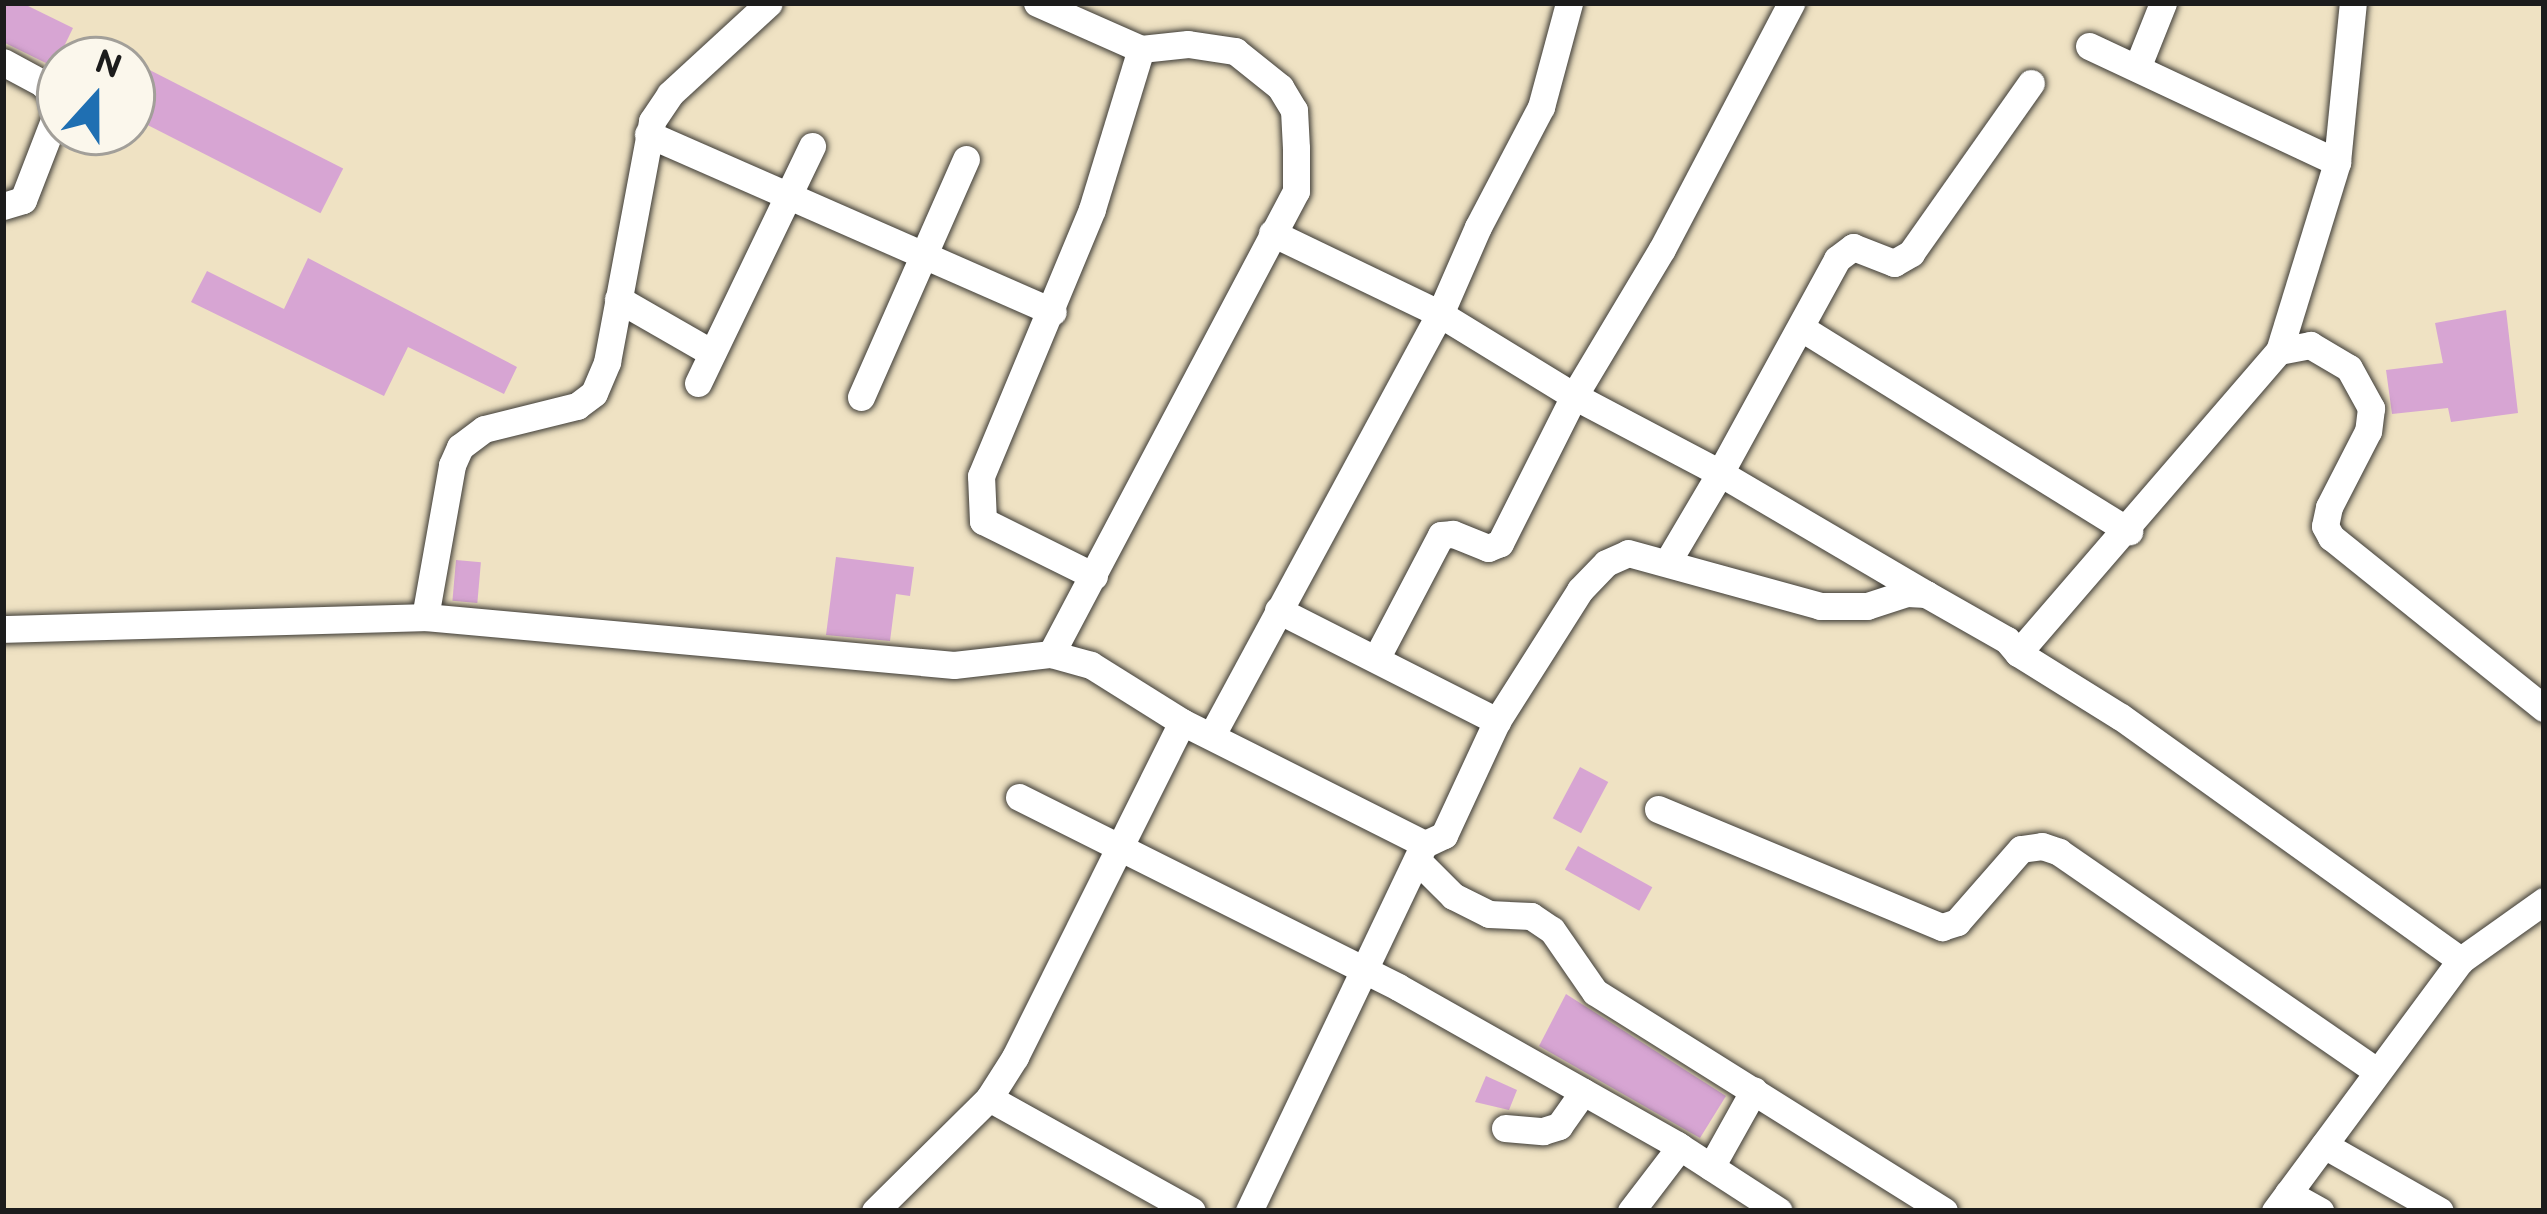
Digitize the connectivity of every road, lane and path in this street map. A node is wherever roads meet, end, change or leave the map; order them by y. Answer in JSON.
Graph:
{"nodes":[{"id":1,"x":769,"y":3,"type":"edge"},
{"id":2,"x":1036,"y":3,"type":"edge"},
{"id":3,"x":1570,"y":3,"type":"edge"},
{"id":4,"x":1791,"y":3,"type":"edge"},
{"id":5,"x":2163,"y":3,"type":"edge"},
{"id":6,"x":2353,"y":3,"type":"edge"},
{"id":7,"x":2089,"y":46,"type":"dead end"},
{"id":8,"x":1141,"y":49,"type":"junction"},
{"id":9,"x":3,"y":62,"type":"edge"},
{"id":10,"x":2137,"y":68,"type":"junction"},
{"id":11,"x":2031,"y":83,"type":"dead end"},
{"id":12,"x":648,"y":134,"type":"junction"},
{"id":13,"x":812,"y":146,"type":"dead end"},
{"id":14,"x":967,"y":159,"type":"dead end"},
{"id":15,"x":2337,"y":162,"type":"junction"},
{"id":16,"x":788,"y":196,"type":"junction"},
{"id":17,"x":3,"y":206,"type":"edge"},
{"id":18,"x":1272,"y":233,"type":"junction"},
{"id":19,"x":924,"y":256,"type":"junction"},
{"id":20,"x":618,"y":299,"type":"junction"},
{"id":21,"x":1053,"y":312,"type":"junction"},
{"id":22,"x":1440,"y":314,"type":"junction"},
{"id":23,"x":1803,"y":328,"type":"junction"},
{"id":24,"x":2279,"y":351,"type":"junction"},
{"id":25,"x":712,"y":353,"type":"junction"},
{"id":26,"x":698,"y":383,"type":"dead end"},
{"id":27,"x":1574,"y":396,"type":"junction"},
{"id":28,"x":861,"y":397,"type":"dead end"},
{"id":29,"x":1720,"y":473,"type":"junction"},
{"id":30,"x":2129,"y":531,"type":"junction"},
{"id":31,"x":1667,"y":561,"type":"junction"},
{"id":32,"x":1094,"y":575,"type":"junction"},
{"id":33,"x":1927,"y":594,"type":"junction"},
{"id":34,"x":1278,"y":610,"type":"junction"},
{"id":35,"x":425,"y":617,"type":"junction"},
{"id":36,"x":3,"y":629,"type":"edge"},
{"id":37,"x":2018,"y":653,"type":"junction"},
{"id":38,"x":1052,"y":654,"type":"junction"},
{"id":39,"x":1376,"y":658,"type":"junction"},
{"id":40,"x":2544,"y":708,"type":"edge"},
{"id":41,"x":1497,"y":721,"type":"junction"},
{"id":42,"x":1182,"y":722,"type":"junction"},
{"id":43,"x":1213,"y":733,"type":"junction"},
{"id":44,"x":1019,"y":796,"type":"dead end"},
{"id":45,"x":1658,"y":809,"type":"dead end"},
{"id":46,"x":1120,"y":851,"type":"junction"},
{"id":47,"x":1421,"y":852,"type":"junction"},
{"id":48,"x":2544,"y":901,"type":"edge"},
{"id":49,"x":2461,"y":960,"type":"junction"},
{"id":50,"x":1364,"y":970,"type":"junction"},
{"id":51,"x":2378,"y":1071,"type":"junction"},
{"id":52,"x":1754,"y":1090,"type":"junction"},
{"id":53,"x":1583,"y":1092,"type":"junction"},
{"id":54,"x":989,"y":1098,"type":"junction"},
{"id":55,"x":1505,"y":1127,"type":"dead end"},
{"id":56,"x":2324,"y":1145,"type":"junction"},
{"id":57,"x":1680,"y":1147,"type":"junction"},
{"id":58,"x":1711,"y":1167,"type":"junction"},
{"id":59,"x":2282,"y":1202,"type":"edge"},
{"id":60,"x":881,"y":1209,"type":"edge"},
{"id":61,"x":1192,"y":1211,"type":"edge"},
{"id":62,"x":1250,"y":1211,"type":"edge"},
{"id":63,"x":1631,"y":1211,"type":"edge"},
{"id":64,"x":1779,"y":1211,"type":"edge"},
{"id":65,"x":1944,"y":1211,"type":"edge"},
{"id":66,"x":2320,"y":1211,"type":"edge"},
{"id":67,"x":2440,"y":1211,"type":"edge"}],
"edges":[{"from":1,"to":12,"type":"street"},
{"from":2,"to":8,"type":"street"},
{"from":3,"to":22,"type":"street"},
{"from":4,"to":27,"type":"street"},
{"from":5,"to":10,"type":"street"},
{"from":6,"to":15,"type":"street"},
{"from":7,"to":10,"type":"street"},
{"from":8,"to":18,"type":"street"},
{"from":8,"to":21,"type":"street"},
{"from":9,"to":17,"type":"street"},
{"from":10,"to":15,"type":"street"},
{"from":11,"to":23,"type":"street"},
{"from":12,"to":16,"type":"street"},
{"from":12,"to":20,"type":"street"},
{"from":13,"to":16,"type":"street"},
{"from":14,"to":19,"type":"street"},
{"from":15,"to":24,"type":"street"},
{"from":16,"to":19,"type":"street"},
{"from":16,"to":25,"type":"street"},
{"from":18,"to":22,"type":"street"},
{"from":18,"to":32,"type":"street"},
{"from":19,"to":21,"type":"street"},
{"from":19,"to":28,"type":"street"},
{"from":20,"to":25,"type":"street"},
{"from":20,"to":35,"type":"street"},
{"from":21,"to":32,"type":"street"},
{"from":22,"to":27,"type":"street"},
{"from":22,"to":34,"type":"street"},
{"from":23,"to":29,"type":"street"},
{"from":23,"to":30,"type":"street"},
{"from":24,"to":30,"type":"street"},
{"from":24,"to":40,"type":"street"},
{"from":25,"to":26,"type":"street"},
{"from":27,"to":29,"type":"street"},
{"from":27,"to":39,"type":"street"},
{"from":29,"to":31,"type":"street"},
{"from":29,"to":33,"type":"street"},
{"from":30,"to":37,"type":"street"},
{"from":31,"to":33,"type":"street"},
{"from":31,"to":41,"type":"street"},
{"from":32,"to":38,"type":"street"},
{"from":33,"to":37,"type":"street"},
{"from":34,"to":39,"type":"street"},
{"from":34,"to":43,"type":"street"},
{"from":35,"to":36,"type":"street"},
{"from":35,"to":38,"type":"street"},
{"from":37,"to":49,"type":"street"},
{"from":38,"to":42,"type":"street"},
{"from":39,"to":41,"type":"street"},
{"from":41,"to":47,"type":"street"},
{"from":42,"to":43,"type":"street"},
{"from":42,"to":46,"type":"street"},
{"from":43,"to":47,"type":"street"},
{"from":44,"to":46,"type":"street"},
{"from":45,"to":51,"type":"street"},
{"from":46,"to":50,"type":"street"},
{"from":46,"to":54,"type":"street"},
{"from":47,"to":50,"type":"street"},
{"from":47,"to":52,"type":"street"},
{"from":48,"to":49,"type":"street"},
{"from":49,"to":51,"type":"street"},
{"from":50,"to":53,"type":"street"},
{"from":50,"to":62,"type":"street"},
{"from":51,"to":56,"type":"street"},
{"from":52,"to":58,"type":"street"},
{"from":52,"to":65,"type":"street"},
{"from":53,"to":55,"type":"street"},
{"from":53,"to":57,"type":"street"},
{"from":54,"to":60,"type":"street"},
{"from":54,"to":61,"type":"street"},
{"from":56,"to":59,"type":"street"},
{"from":56,"to":67,"type":"street"},
{"from":57,"to":58,"type":"street"},
{"from":57,"to":63,"type":"street"},
{"from":58,"to":64,"type":"street"},
{"from":59,"to":66,"type":"street"}]}
